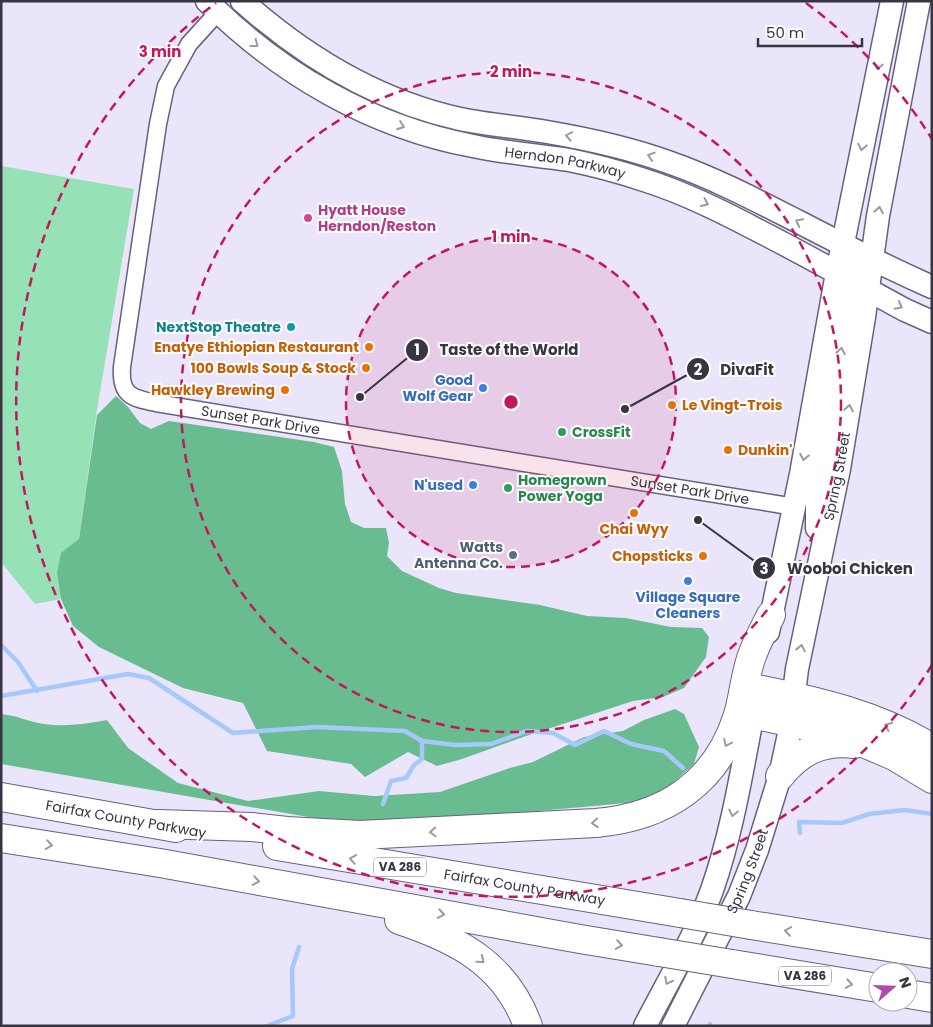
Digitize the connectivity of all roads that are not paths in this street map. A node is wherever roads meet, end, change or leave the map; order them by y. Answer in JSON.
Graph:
{"nodes":[{"id":1,"x":242,"y":1,"type":"edge"},
{"id":2,"x":892,"y":1,"type":"edge"},
{"id":3,"x":919,"y":1,"type":"edge"},
{"id":4,"x":213,"y":7,"type":"edge"},
{"id":5,"x":857,"y":251,"type":"junction"},
{"id":6,"x":853,"y":281,"type":"junction"},
{"id":7,"x":932,"y":287,"type":"edge"},
{"id":8,"x":932,"y":322,"type":"edge"},
{"id":9,"x":794,"y":507,"type":"junction"},
{"id":10,"x":771,"y":615,"type":"junction"},
{"id":11,"x":755,"y":701,"type":"junction"},
{"id":12,"x":792,"y":709,"type":"junction"},
{"id":13,"x":876,"y":748,"type":"junction"},
{"id":14,"x":932,"y":748,"type":"edge"},
{"id":15,"x":780,"y":776,"type":"junction"},
{"id":16,"x":932,"y":779,"type":"edge"},
{"id":17,"x":1,"y":797,"type":"edge"},
{"id":18,"x":158,"y":824,"type":"junction"},
{"id":19,"x":1,"y":838,"type":"edge"},
{"id":20,"x":307,"y":890,"type":"junction"},
{"id":21,"x":685,"y":925,"type":"junction"},
{"id":22,"x":825,"y":937,"type":"junction"},
{"id":23,"x":932,"y":938,"type":"edge"},
{"id":24,"x":932,"y":954,"type":"edge"},
{"id":25,"x":868,"y":986,"type":"edge"},
{"id":26,"x":918,"y":996,"type":"edge"},
{"id":27,"x":932,"y":998,"type":"edge"},
{"id":28,"x":528,"y":1026,"type":"edge"},
{"id":29,"x":645,"y":1026,"type":"edge"},
{"id":30,"x":673,"y":1026,"type":"edge"}],
"edges":[{"from":5,"to":1,"type":"main road","name":"Herndon Parkway","one_way":true},
{"from":2,"to":5,"type":"main road","name":"Spring Street","one_way":true},
{"from":5,"to":3,"type":"main road","name":"Spring Street","one_way":true},
{"from":4,"to":6,"type":"main road","name":"Herndon Parkway","one_way":true},
{"from":4,"to":9,"type":"street","name":"Sunset Park Drive"},
{"from":5,"to":6,"type":"main road","name":"Spring Street"},
{"from":5,"to":6,"type":"main road","name":"Spring Street"},
{"from":5,"to":7,"type":"main road","name":"Herndon Parkway"},
{"from":6,"to":8,"type":"main road","name":"Herndon Parkway","one_way":true},
{"from":6,"to":9,"type":"main road","name":"Spring Street","one_way":true},
{"from":12,"to":6,"type":"main road","name":"Spring Street","one_way":true},
{"from":9,"to":10,"type":"main road","name":"Spring Street"},
{"from":10,"to":11,"type":"main road","name":"Spring Street"},
{"from":10,"to":18,"type":"highway","one_way":true},
{"from":11,"to":12,"type":"highway"},
{"from":11,"to":21,"type":"main road","name":"Spring Street","one_way":true},
{"from":12,"to":13,"type":"highway"},
{"from":14,"to":12,"type":"highway","one_way":true},
{"from":12,"to":15,"type":"main road","name":"Spring Street"},
{"from":13,"to":15,"type":"highway"},
{"from":13,"to":16,"type":"highway"},
{"from":15,"to":30,"type":"main road","name":"Spring Street"},
{"from":17,"to":18,"type":"highway","name":"Fairfax County Parkway","number":"VA 286"},
{"from":21,"to":18,"type":"highway","name":"Fairfax County Parkway","number":"VA 286","one_way":true},
{"from":19,"to":20,"type":"highway","number":"VA 286","one_way":true},
{"from":20,"to":25,"type":"highway","number":"VA 286","one_way":true,"bridge":true},
{"from":20,"to":28,"type":"highway","one_way":true},
{"from":22,"to":21,"type":"highway","name":"Fairfax County Parkway","number":"VA 286","one_way":true,"bridge":true},
{"from":21,"to":29,"type":"main road","name":"Spring Street","one_way":true},
{"from":22,"to":23,"type":"highway"},
{"from":22,"to":24,"type":"highway","name":"Fairfax County Parkway","number":"VA 286"},
{"from":26,"to":27,"type":"highway"}]}
